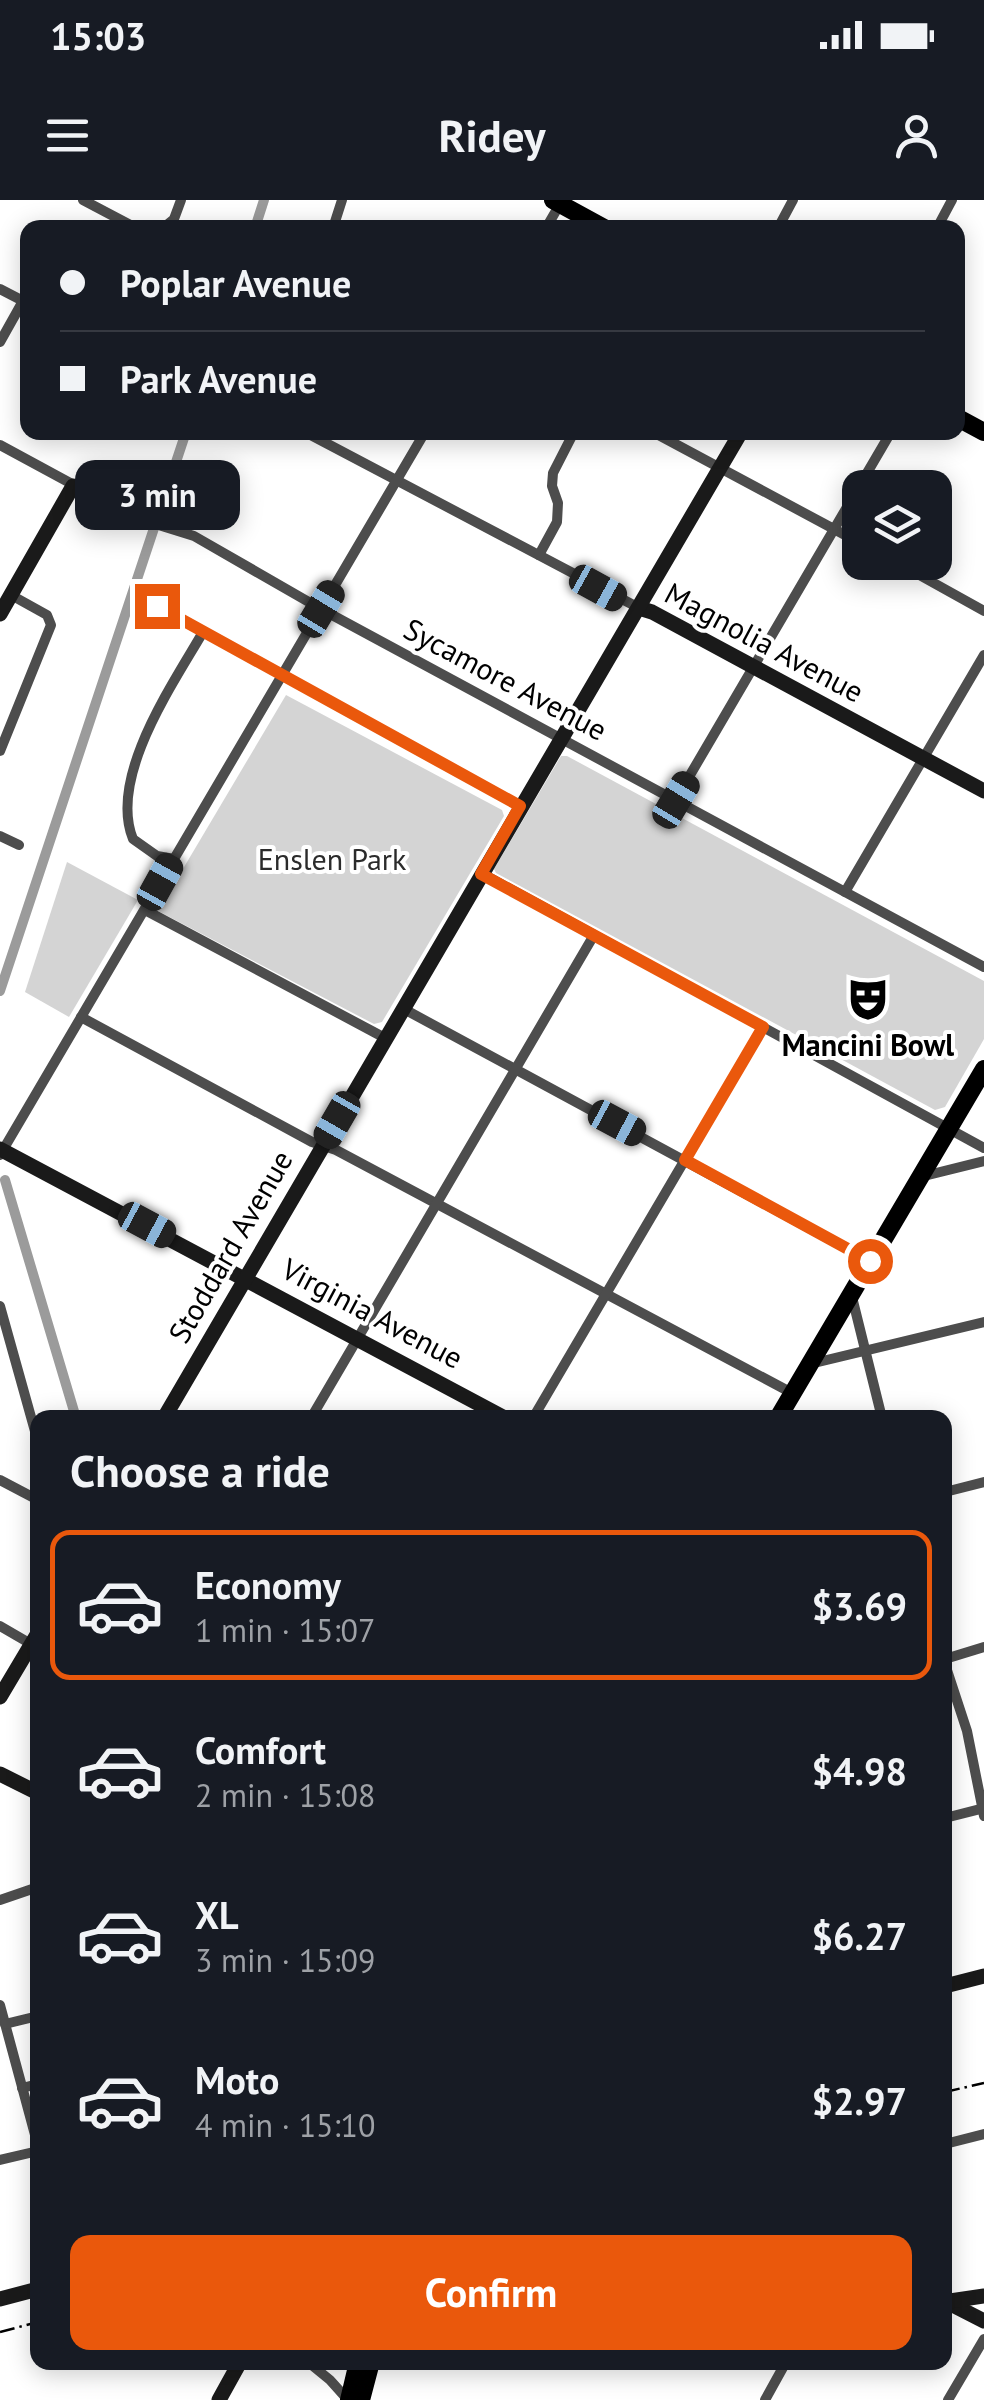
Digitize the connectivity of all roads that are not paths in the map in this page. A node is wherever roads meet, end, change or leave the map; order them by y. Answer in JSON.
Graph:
{"nodes":[{"id":1,"x":84,"y":200,"type":"edge"},
{"id":2,"x":558,"y":201,"type":"edge"},
{"id":3,"x":121,"y":220,"type":"edge"},
{"id":4,"x":590,"y":220,"type":"edge"},
{"id":5,"x":20,"y":311,"type":"edge"},
{"id":6,"x":0,"y":342,"type":"edge"},
{"id":7,"x":319,"y":440,"type":"edge"},
{"id":8,"x":421,"y":440,"type":"edge"},
{"id":9,"x":570,"y":440,"type":"edge"},
{"id":10,"x":667,"y":440,"type":"edge"},
{"id":11,"x":736,"y":440,"type":"edge"},
{"id":12,"x":886,"y":440,"type":"edge"},
{"id":13,"x":0,"y":445,"type":"edge"},
{"id":14,"x":720,"y":469,"type":"junction"},
{"id":15,"x":397,"y":483,"type":"junction"},
{"id":16,"x":73,"y":486,"type":"junction"},
{"id":17,"x":835,"y":529,"type":"junction"},
{"id":18,"x":842,"y":533,"type":"edge"},
{"id":19,"x":539,"y":555,"type":"junction"},
{"id":20,"x":928,"y":580,"type":"edge"},
{"id":21,"x":11,"y":595,"type":"junction"},
{"id":22,"x":157,"y":606,"type":"dead end"},
{"id":23,"x":639,"y":608,"type":"junction"},
{"id":24,"x":321,"y":609,"type":"junction"},
{"id":25,"x":984,"y":611,"type":"edge"},
{"id":26,"x":0,"y":614,"type":"edge"},
{"id":27,"x":202,"y":632,"type":"junction"},
{"id":28,"x":984,"y":655,"type":"edge"},
{"id":29,"x":754,"y":667,"type":"junction"},
{"id":30,"x":280,"y":676,"type":"junction"},
{"id":31,"x":562,"y":739,"type":"junction"},
{"id":32,"x":0,"y":751,"type":"edge"},
{"id":33,"x":922,"y":758,"type":"junction"},
{"id":34,"x":984,"y":792,"type":"edge"},
{"id":35,"x":676,"y":800,"type":"junction"},
{"id":36,"x":520,"y":806,"type":"junction"},
{"id":37,"x":0,"y":836,"type":"edge"},
{"id":38,"x":18,"y":845,"type":"dead end"},
{"id":39,"x":174,"y":858,"type":"junction"},
{"id":40,"x":481,"y":874,"type":"junction"},
{"id":41,"x":844,"y":892,"type":"junction"},
{"id":42,"x":145,"y":910,"type":"junction"},
{"id":43,"x":594,"y":935,"type":"junction"},
{"id":44,"x":984,"y":966,"type":"edge"},
{"id":45,"x":402,"y":1008,"type":"junction"},
{"id":46,"x":81,"y":1017,"type":"junction"},
{"id":47,"x":763,"y":1027,"type":"junction"},
{"id":48,"x":385,"y":1038,"type":"junction"},
{"id":49,"x":516,"y":1069,"type":"junction"},
{"id":50,"x":984,"y":1069,"type":"edge"},
{"id":51,"x":948,"y":1128,"type":"junction"},
{"id":52,"x":322,"y":1145,"type":"junction"},
{"id":53,"x":984,"y":1148,"type":"edge"},
{"id":54,"x":1,"y":1151,"type":"edge"},
{"id":55,"x":685,"y":1160,"type":"junction"},
{"id":56,"x":984,"y":1161,"type":"edge"},
{"id":57,"x":919,"y":1178,"type":"junction"},
{"id":58,"x":436,"y":1204,"type":"junction"},
{"id":59,"x":870,"y":1261,"type":"junction"},
{"id":60,"x":246,"y":1277,"type":"junction"},
{"id":61,"x":851,"y":1293,"type":"junction"},
{"id":62,"x":606,"y":1294,"type":"junction"},
{"id":63,"x":0,"y":1306,"type":"edge"},
{"id":64,"x":984,"y":1322,"type":"edge"},
{"id":65,"x":4,"y":1335,"type":"edge"},
{"id":66,"x":358,"y":1338,"type":"junction"},
{"id":67,"x":865,"y":1350,"type":"junction"},
{"id":68,"x":809,"y":1364,"type":"junction"},
{"id":69,"x":792,"y":1392,"type":"junction"},
{"id":70,"x":175,"y":1410,"type":"edge"},
{"id":71,"x":316,"y":1410,"type":"edge"},
{"id":72,"x":491,"y":1410,"type":"edge"},
{"id":73,"x":538,"y":1410,"type":"edge"},
{"id":74,"x":782,"y":1410,"type":"edge"},
{"id":75,"x":880,"y":1410,"type":"edge"},
{"id":76,"x":30,"y":1417,"type":"edge"},
{"id":77,"x":0,"y":1480,"type":"edge"},
{"id":78,"x":984,"y":1482,"type":"edge"},
{"id":79,"x":952,"y":1490,"type":"edge"},
{"id":80,"x":30,"y":1496,"type":"edge"},
{"id":81,"x":0,"y":1626,"type":"edge"},
{"id":82,"x":30,"y":1637,"type":"edge"},
{"id":83,"x":30,"y":1645,"type":"edge"},
{"id":84,"x":984,"y":1646,"type":"edge"},
{"id":85,"x":952,"y":1659,"type":"edge"},
{"id":86,"x":952,"y":1684,"type":"edge"},
{"id":87,"x":0,"y":1697,"type":"edge"},
{"id":88,"x":0,"y":1774,"type":"edge"},
{"id":89,"x":30,"y":1789,"type":"edge"},
{"id":90,"x":983,"y":1811,"type":"edge"},
{"id":91,"x":952,"y":1817,"type":"edge"},
{"id":92,"x":30,"y":1890,"type":"edge"},
{"id":93,"x":0,"y":1900,"type":"edge"},
{"id":94,"x":984,"y":1976,"type":"edge"},
{"id":95,"x":952,"y":1984,"type":"edge"},
{"id":96,"x":0,"y":2005,"type":"edge"},
{"id":97,"x":30,"y":2018,"type":"edge"},
{"id":98,"x":5,"y":2024,"type":"junction"},
{"id":99,"x":30,"y":2086,"type":"edge"},
{"id":100,"x":22,"y":2088,"type":"junction"},
{"id":101,"x":30,"y":2118,"type":"edge"},
{"id":102,"x":984,"y":2134,"type":"edge"},
{"id":103,"x":952,"y":2142,"type":"edge"},
{"id":104,"x":30,"y":2151,"type":"edge"},
{"id":105,"x":0,"y":2160,"type":"edge"},
{"id":106,"x":30,"y":2292,"type":"edge"},
{"id":107,"x":984,"y":2296,"type":"edge"},
{"id":108,"x":0,"y":2299,"type":"edge"},
{"id":109,"x":952,"y":2300,"type":"edge"},
{"id":110,"x":952,"y":2305,"type":"edge"},
{"id":111,"x":984,"y":2321,"type":"edge"},
{"id":112,"x":984,"y":2339,"type":"edge"},
{"id":113,"x":236,"y":2370,"type":"edge"},
{"id":114,"x":318,"y":2370,"type":"edge"},
{"id":115,"x":356,"y":2370,"type":"edge"},
{"id":116,"x":369,"y":2370,"type":"edge"},
{"id":117,"x":782,"y":2370,"type":"edge"},
{"id":118,"x":219,"y":2400,"type":"edge"},
{"id":119,"x":348,"y":2400,"type":"edge"},
{"id":120,"x":362,"y":2400,"type":"edge"},
{"id":121,"x":765,"y":2400,"type":"edge"},
{"id":122,"x":948,"y":2400,"type":"edge"}],
"edges":[{"from":1,"to":3,"type":"street"},
{"from":2,"to":4,"type":"main road"},
{"from":5,"to":6,"type":"street"},
{"from":7,"to":15,"type":"street","name":"Magnolia Avenue"},
{"from":8,"to":15,"type":"street"},
{"from":9,"to":19,"type":"street"},
{"from":10,"to":14,"type":"street"},
{"from":11,"to":14,"type":"street","name":"Stoddard Avenue"},
{"from":12,"to":17,"type":"street"},
{"from":13,"to":16,"type":"street","name":"Sycamore Avenue"},
{"from":14,"to":17,"type":"street"},
{"from":14,"to":23,"type":"street","name":"Stoddard Avenue"},
{"from":15,"to":19,"type":"street","name":"Magnolia Avenue"},
{"from":15,"to":24,"type":"street"},
{"from":16,"to":21,"type":"street"},
{"from":16,"to":24,"type":"street","name":"Sycamore Avenue"},
{"from":17,"to":18,"type":"street"},
{"from":17,"to":29,"type":"street"},
{"from":19,"to":23,"type":"street","name":"Magnolia Avenue"},
{"from":20,"to":25,"type":"street"},
{"from":21,"to":26,"type":"street"},
{"from":21,"to":32,"type":"street"},
{"from":22,"to":27,"type":"street"},
{"from":23,"to":29,"type":"street","name":"Magnolia Avenue"},
{"from":23,"to":31,"type":"street","name":"Stoddard Avenue"},
{"from":24,"to":30,"type":"street"},
{"from":24,"to":31,"type":"street","name":"Sycamore Avenue"},
{"from":27,"to":30,"type":"street"},
{"from":27,"to":39,"type":"street"},
{"from":28,"to":33,"type":"street"},
{"from":29,"to":33,"type":"street","name":"Magnolia Avenue"},
{"from":29,"to":35,"type":"street"},
{"from":30,"to":36,"type":"street"},
{"from":30,"to":39,"type":"street"},
{"from":31,"to":35,"type":"street","name":"Sycamore Avenue"},
{"from":31,"to":36,"type":"street","name":"Stoddard Avenue"},
{"from":33,"to":34,"type":"street","name":"Magnolia Avenue"},
{"from":33,"to":41,"type":"street"},
{"from":35,"to":41,"type":"street","name":"Sycamore Avenue"},
{"from":36,"to":40,"type":"street","name":"Stoddard Avenue"},
{"from":37,"to":38,"type":"street"},
{"from":39,"to":42,"type":"street"},
{"from":40,"to":43,"type":"street"},
{"from":40,"to":45,"type":"street","name":"Stoddard Avenue"},
{"from":41,"to":44,"type":"street","name":"Sycamore Avenue"},
{"from":42,"to":46,"type":"street"},
{"from":42,"to":48,"type":"street"},
{"from":43,"to":47,"type":"street"},
{"from":43,"to":49,"type":"street"},
{"from":45,"to":48,"type":"street","name":"Stoddard Avenue"},
{"from":45,"to":49,"type":"street"},
{"from":46,"to":52,"type":"street"},
{"from":46,"to":54,"type":"street"},
{"from":47,"to":51,"type":"street"},
{"from":47,"to":55,"type":"street"},
{"from":48,"to":52,"type":"street","name":"Stoddard Avenue"},
{"from":49,"to":55,"type":"street"},
{"from":49,"to":58,"type":"street"},
{"from":50,"to":51,"type":"main road"},
{"from":51,"to":53,"type":"street"},
{"from":51,"to":57,"type":"main road"},
{"from":52,"to":58,"type":"street"},
{"from":52,"to":60,"type":"street","name":"Stoddard Avenue"},
{"from":54,"to":60,"type":"street","name":"Virginia Avenue"},
{"from":55,"to":59,"type":"street"},
{"from":55,"to":62,"type":"street"},
{"from":56,"to":57,"type":"street"},
{"from":57,"to":59,"type":"main road"},
{"from":58,"to":62,"type":"street"},
{"from":58,"to":66,"type":"street"},
{"from":59,"to":61,"type":"main road"},
{"from":60,"to":66,"type":"street","name":"Virginia Avenue"},
{"from":60,"to":70,"type":"street","name":"Stoddard Avenue"},
{"from":61,"to":67,"type":"street"},
{"from":61,"to":68,"type":"main road"},
{"from":62,"to":69,"type":"street"},
{"from":62,"to":73,"type":"street"},
{"from":63,"to":65,"type":"street"},
{"from":64,"to":67,"type":"street"},
{"from":65,"to":76,"type":"street"},
{"from":66,"to":71,"type":"street"},
{"from":66,"to":72,"type":"street","name":"Virginia Avenue"},
{"from":67,"to":68,"type":"street"},
{"from":67,"to":75,"type":"street"},
{"from":68,"to":69,"type":"main road"},
{"from":69,"to":74,"type":"main road"},
{"from":77,"to":80,"type":"street"},
{"from":78,"to":79,"type":"street"},
{"from":81,"to":82,"type":"street"},
{"from":83,"to":87,"type":"street"},
{"from":84,"to":85,"type":"street"},
{"from":86,"to":90,"type":"street"},
{"from":88,"to":89,"type":"street"},
{"from":90,"to":91,"type":"street"},
{"from":92,"to":93,"type":"street"},
{"from":94,"to":95,"type":"street"},
{"from":96,"to":98,"type":"street"},
{"from":97,"to":98,"type":"street"},
{"from":98,"to":100,"type":"street"},
{"from":99,"to":100,"type":"street"},
{"from":100,"to":101,"type":"street"},
{"from":102,"to":103,"type":"street"},
{"from":104,"to":105,"type":"street"},
{"from":106,"to":108,"type":"street"},
{"from":107,"to":109,"type":"street"},
{"from":110,"to":111,"type":"street"},
{"from":112,"to":122,"type":"street"},
{"from":113,"to":118,"type":"street"},
{"from":114,"to":119,"type":"street"},
{"from":115,"to":119,"type":"main road"},
{"from":116,"to":120,"type":"main road"},
{"from":117,"to":121,"type":"street"}]}
